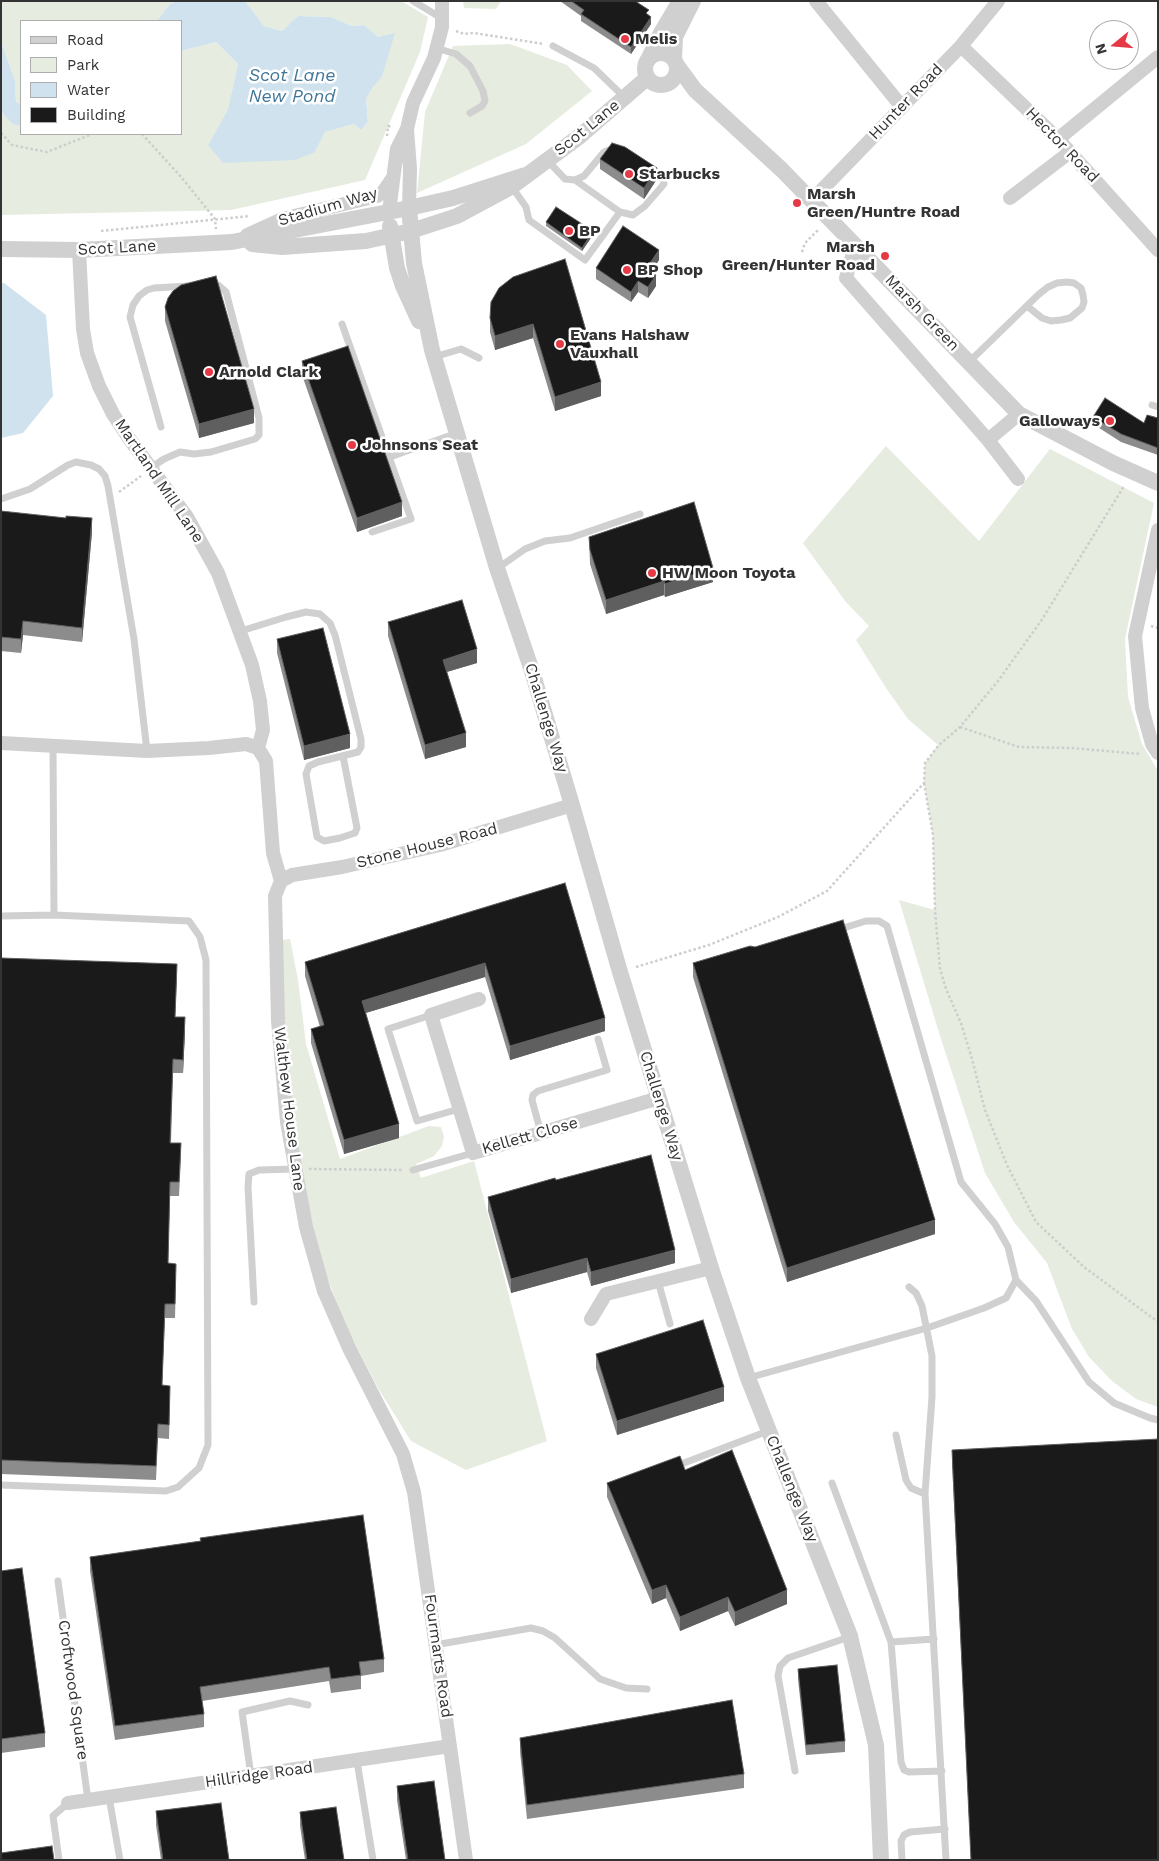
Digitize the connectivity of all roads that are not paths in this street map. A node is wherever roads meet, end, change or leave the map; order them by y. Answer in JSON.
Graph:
{"nodes":[{"id":1,"x":413,"y":1,"type":"edge"},
{"id":2,"x":442,"y":1,"type":"edge"},
{"id":3,"x":680,"y":1,"type":"edge"},
{"id":4,"x":693,"y":1,"type":"edge"},
{"id":5,"x":816,"y":1,"type":"edge"},
{"id":6,"x":998,"y":1,"type":"edge"},
{"id":7,"x":443,"y":23,"type":"junction"},
{"id":8,"x":553,"y":46,"type":"road end"},
{"id":9,"x":961,"y":46,"type":"junction"},
{"id":10,"x":436,"y":48,"type":"junction"},
{"id":11,"x":1158,"y":57,"type":"edge"},
{"id":12,"x":648,"y":60,"type":"junction"},
{"id":13,"x":675,"y":62,"type":"junction"},
{"id":14,"x":647,"y":78,"type":"junction"},
{"id":15,"x":662,"y":86,"type":"junction"},
{"id":16,"x":624,"y":97,"type":"junction"},
{"id":17,"x":711,"y":106,"type":"junction"},
{"id":18,"x":902,"y":107,"type":"junction"},
{"id":19,"x":470,"y":113,"type":"dead end"},
{"id":20,"x":406,"y":129,"type":"junction"},
{"id":21,"x":1058,"y":138,"type":"junction"},
{"id":22,"x":624,"y":151,"type":"edge"},
{"id":23,"x":1070,"y":152,"type":"junction"},
{"id":24,"x":547,"y":160,"type":"junction"},
{"id":25,"x":642,"y":162,"type":"edge"},
{"id":26,"x":525,"y":176,"type":"junction"},
{"id":27,"x":392,"y":179,"type":"junction"},
{"id":28,"x":574,"y":180,"type":"junction"},
{"id":29,"x":512,"y":187,"type":"junction"},
{"id":30,"x":1010,"y":198,"type":"dead end"},
{"id":31,"x":812,"y":200,"type":"junction"},
{"id":32,"x":408,"y":208,"type":"junction"},
{"id":33,"x":389,"y":212,"type":"junction"},
{"id":34,"x":620,"y":212,"type":"junction"},
{"id":35,"x":411,"y":232,"type":"junction"},
{"id":36,"x":391,"y":237,"type":"junction"},
{"id":37,"x":232,"y":242,"type":"junction"},
{"id":38,"x":856,"y":245,"type":"junction"},
{"id":39,"x":1,"y":249,"type":"edge"},
{"id":40,"x":79,"y":250,"type":"junction"},
{"id":41,"x":1158,"y":250,"type":"edge"},
{"id":42,"x":1027,"y":306,"type":"junction"},
{"id":43,"x":342,"y":324,"type":"dead end"},
{"id":44,"x":433,"y":354,"type":"junction"},
{"id":45,"x":479,"y":358,"type":"dead end"},
{"id":46,"x":970,"y":362,"type":"junction"},
{"id":47,"x":1019,"y":414,"type":"junction"},
{"id":48,"x":161,"y":427,"type":"dead end"},
{"id":49,"x":457,"y":433,"type":"junction"},
{"id":50,"x":988,"y":440,"type":"junction"},
{"id":51,"x":390,"y":457,"type":"junction"},
{"id":52,"x":152,"y":467,"type":"junction"},
{"id":53,"x":1018,"y":479,"type":"dead end"},
{"id":54,"x":1158,"y":483,"type":"edge"},
{"id":55,"x":1,"y":499,"type":"edge"},
{"id":56,"x":640,"y":514,"type":"dead end"},
{"id":57,"x":1158,"y":530,"type":"edge"},
{"id":58,"x":372,"y":532,"type":"dead end"},
{"id":59,"x":497,"y":568,"type":"junction"},
{"id":60,"x":241,"y":631,"type":"junction"},
{"id":61,"x":1,"y":742,"type":"edge"},
{"id":62,"x":53,"y":746,"type":"junction"},
{"id":63,"x":258,"y":748,"type":"junction"},
{"id":64,"x":147,"y":751,"type":"junction"},
{"id":65,"x":1154,"y":754,"type":"edge"},
{"id":66,"x":343,"y":756,"type":"junction"},
{"id":67,"x":572,"y":806,"type":"junction"},
{"id":68,"x":282,"y":881,"type":"junction"},
{"id":69,"x":54,"y":915,"type":"junction"},
{"id":70,"x":1,"y":916,"type":"edge"},
{"id":71,"x":828,"y":933,"type":"edge"},
{"id":72,"x":479,"y":999,"type":"dead end"},
{"id":73,"x":431,"y":1015,"type":"junction"},
{"id":74,"x":598,"y":1040,"type":"dead end"},
{"id":75,"x":659,"y":1098,"type":"junction"},
{"id":76,"x":459,"y":1109,"type":"junction"},
{"id":77,"x":541,"y":1133,"type":"junction"},
{"id":78,"x":473,"y":1152,"type":"junction"},
{"id":79,"x":295,"y":1169,"type":"junction"},
{"id":80,"x":414,"y":1170,"type":"road end"},
{"id":81,"x":711,"y":1268,"type":"junction"},
{"id":82,"x":1016,"y":1280,"type":"junction"},
{"id":83,"x":658,"y":1281,"type":"junction"},
{"id":84,"x":909,"y":1288,"type":"dead end"},
{"id":85,"x":254,"y":1302,"type":"dead end"},
{"id":86,"x":591,"y":1319,"type":"dead end"},
{"id":87,"x":670,"y":1324,"type":"dead end"},
{"id":88,"x":927,"y":1328,"type":"junction"},
{"id":89,"x":748,"y":1378,"type":"junction"},
{"id":90,"x":1158,"y":1420,"type":"edge"},
{"id":91,"x":769,"y":1431,"type":"junction"},
{"id":92,"x":896,"y":1435,"type":"dead end"},
{"id":93,"x":403,"y":1454,"type":"joint"},
{"id":94,"x":671,"y":1468,"type":"edge"},
{"id":95,"x":832,"y":1483,"type":"dead end"},
{"id":96,"x":1,"y":1485,"type":"edge"},
{"id":97,"x":925,"y":1494,"type":"junction"},
{"id":98,"x":58,"y":1580,"type":"dead end"},
{"id":99,"x":850,"y":1636,"type":"junction"},
{"id":100,"x":934,"y":1639,"type":"junction"},
{"id":101,"x":891,"y":1642,"type":"junction"},
{"id":102,"x":435,"y":1645,"type":"junction"},
{"id":103,"x":647,"y":1690,"type":"dead end"},
{"id":104,"x":308,"y":1705,"type":"dead end"},
{"id":105,"x":450,"y":1746,"type":"junction"},
{"id":106,"x":357,"y":1761,"type":"junction"},
{"id":107,"x":942,"y":1770,"type":"junction"},
{"id":108,"x":794,"y":1771,"type":"dead end"},
{"id":109,"x":251,"y":1776,"type":"junction"},
{"id":110,"x":109,"y":1797,"type":"junction"},
{"id":111,"x":88,"y":1800,"type":"junction"},
{"id":112,"x":68,"y":1803,"type":"joint"},
{"id":113,"x":945,"y":1830,"type":"junction"},
{"id":114,"x":59,"y":1860,"type":"edge"},
{"id":115,"x":120,"y":1860,"type":"edge"},
{"id":116,"x":373,"y":1860,"type":"edge"},
{"id":117,"x":466,"y":1860,"type":"edge"},
{"id":118,"x":881,"y":1860,"type":"edge"},
{"id":119,"x":902,"y":1860,"type":"edge"},
{"id":120,"x":946,"y":1860,"type":"edge"}],
"edges":[{"from":1,"to":7,"type":"lane"},
{"from":2,"to":7,"type":"street","name":"Stadium Way"},
{"from":3,"to":12,"type":"street"},
{"from":4,"to":13,"type":"street"},
{"from":5,"to":18,"type":"street"},
{"from":6,"to":9,"type":"street","name":"Hunter Road"},
{"from":7,"to":10,"type":"street","name":"Stadium Way"},
{"from":8,"to":16,"type":"lane"},
{"from":9,"to":18,"type":"street","name":"Hunter Road"},
{"from":9,"to":21,"type":"street","name":"Hector Road"},
{"from":10,"to":19,"type":"lane"},
{"from":10,"to":20,"type":"street","name":"Stadium Way"},
{"from":11,"to":21,"type":"street"},
{"from":12,"to":13,"type":"street"},
{"from":12,"to":14,"type":"street"},
{"from":13,"to":15,"type":"street"},
{"from":13,"to":17,"type":"street","name":"Marsh Green"},
{"from":14,"to":15,"type":"street"},
{"from":14,"to":16,"type":"street","name":"Scot Lane"},
{"from":15,"to":17,"type":"street","name":"Marsh Green"},
{"from":16,"to":24,"type":"street","name":"Scot Lane"},
{"from":17,"to":31,"type":"street","name":"Marsh Green"},
{"from":18,"to":31,"type":"street","name":"Hunter Road"},
{"from":20,"to":27,"type":"street","name":"Stadium Way"},
{"from":20,"to":32,"type":"street","name":"Stadium Way"},
{"from":21,"to":23,"type":"street","name":"Hector Road"},
{"from":22,"to":28,"type":"lane"},
{"from":23,"to":30,"type":"street"},
{"from":23,"to":41,"type":"street","name":"Hector Road"},
{"from":24,"to":26,"type":"street","name":"Scot Lane"},
{"from":24,"to":28,"type":"lane"},
{"from":25,"to":34,"type":"lane"},
{"from":26,"to":29,"type":"street","name":"Scot Lane"},
{"from":26,"to":32,"type":"street","name":"Scot Lane"},
{"from":27,"to":33,"type":"street","name":"Stadium Way"},
{"from":27,"to":37,"type":"street","name":"Stadium Way"},
{"from":28,"to":34,"type":"lane"},
{"from":29,"to":34,"type":"lane"},
{"from":29,"to":35,"type":"street","name":"Scot Lane"},
{"from":31,"to":38,"type":"street","name":"Marsh Green"},
{"from":32,"to":33,"type":"street","name":"Scot Lane"},
{"from":32,"to":35,"type":"street"},
{"from":33,"to":36,"type":"street"},
{"from":33,"to":37,"type":"street","name":"Scot Lane"},
{"from":35,"to":36,"type":"street","name":"Scot Lane"},
{"from":35,"to":44,"type":"street","name":"Challenge Way"},
{"from":36,"to":37,"type":"street","name":"Scot Lane"},
{"from":36,"to":44,"type":"street","name":"Challenge Way"},
{"from":37,"to":40,"type":"street","name":"Scot Lane"},
{"from":38,"to":46,"type":"street","name":"Marsh Green"},
{"from":38,"to":50,"type":"street"},
{"from":39,"to":40,"type":"street","name":"Scot Lane"},
{"from":40,"to":52,"type":"street","name":"Martland Mill Lane"},
{"from":42,"to":42,"type":"lane"},
{"from":42,"to":46,"type":"lane"},
{"from":43,"to":51,"type":"lane"},
{"from":44,"to":45,"type":"lane"},
{"from":44,"to":49,"type":"street","name":"Challenge Way"},
{"from":46,"to":47,"type":"street","name":"Marsh Green"},
{"from":47,"to":50,"type":"street"},
{"from":47,"to":54,"type":"street","name":"Marsh Green"},
{"from":48,"to":52,"type":"lane"},
{"from":49,"to":51,"type":"lane"},
{"from":49,"to":59,"type":"street","name":"Challenge Way"},
{"from":50,"to":53,"type":"street"},
{"from":51,"to":58,"type":"lane"},
{"from":52,"to":60,"type":"street","name":"Martland Mill Lane"},
{"from":55,"to":64,"type":"lane"},
{"from":56,"to":59,"type":"lane"},
{"from":57,"to":65,"type":"street"},
{"from":59,"to":67,"type":"street","name":"Challenge Way"},
{"from":60,"to":63,"type":"street","name":"Martland Mill Lane"},
{"from":60,"to":66,"type":"lane"},
{"from":61,"to":62,"type":"street"},
{"from":62,"to":64,"type":"street"},
{"from":62,"to":69,"type":"lane"},
{"from":63,"to":64,"type":"street"},
{"from":63,"to":68,"type":"street"},
{"from":66,"to":66,"type":"lane"},
{"from":67,"to":68,"type":"street","name":"Stone House Road"},
{"from":67,"to":75,"type":"street","name":"Challenge Way"},
{"from":68,"to":79,"type":"street","name":"Walthew House Lane"},
{"from":69,"to":70,"type":"lane"},
{"from":69,"to":96,"type":"lane"},
{"from":71,"to":82,"type":"lane"},
{"from":72,"to":73,"type":"street"},
{"from":73,"to":76,"type":"street","name":"Kellett Close"},
{"from":73,"to":76,"type":"lane"},
{"from":74,"to":77,"type":"lane"},
{"from":75,"to":77,"type":"street","name":"Kellett Close"},
{"from":75,"to":81,"type":"street","name":"Challenge Way"},
{"from":76,"to":78,"type":"street","name":"Kellett Close"},
{"from":77,"to":78,"type":"street","name":"Kellett Close"},
{"from":78,"to":80,"type":"lane"},
{"from":79,"to":85,"type":"lane"},
{"from":79,"to":93,"type":"street","name":"Walthew House Lane"},
{"from":81,"to":83,"type":"street"},
{"from":81,"to":89,"type":"street","name":"Challenge Way"},
{"from":82,"to":88,"type":"lane"},
{"from":82,"to":90,"type":"lane"},
{"from":83,"to":86,"type":"street"},
{"from":83,"to":87,"type":"lane"},
{"from":84,"to":88,"type":"lane"},
{"from":88,"to":89,"type":"lane"},
{"from":88,"to":97,"type":"lane"},
{"from":89,"to":91,"type":"street","name":"Challenge Way"},
{"from":91,"to":94,"type":"lane"},
{"from":91,"to":99,"type":"street","name":"Challenge Way"},
{"from":92,"to":97,"type":"lane"},
{"from":93,"to":102,"type":"street","name":"Fourmarts Road"},
{"from":95,"to":101,"type":"lane"},
{"from":97,"to":100,"type":"lane"},
{"from":98,"to":111,"type":"lane","name":"Croftwood Square"},
{"from":99,"to":108,"type":"lane"},
{"from":99,"to":118,"type":"street","name":"Challenge Way"},
{"from":100,"to":101,"type":"lane"},
{"from":100,"to":107,"type":"lane"},
{"from":101,"to":107,"type":"lane"},
{"from":102,"to":103,"type":"lane"},
{"from":102,"to":105,"type":"street","name":"Fourmarts Road"},
{"from":104,"to":109,"type":"lane"},
{"from":105,"to":106,"type":"street","name":"Hillridge Road"},
{"from":105,"to":117,"type":"street","name":"Fourmarts Road"},
{"from":106,"to":109,"type":"street","name":"Hillridge Road"},
{"from":106,"to":116,"type":"lane"},
{"from":107,"to":113,"type":"lane"},
{"from":109,"to":110,"type":"street","name":"Hillridge Road"},
{"from":110,"to":111,"type":"street","name":"Hillridge Road"},
{"from":110,"to":115,"type":"lane"},
{"from":111,"to":112,"type":"street","name":"Hillridge Road"},
{"from":112,"to":114,"type":"lane"},
{"from":113,"to":119,"type":"lane"},
{"from":113,"to":120,"type":"lane"}]}
